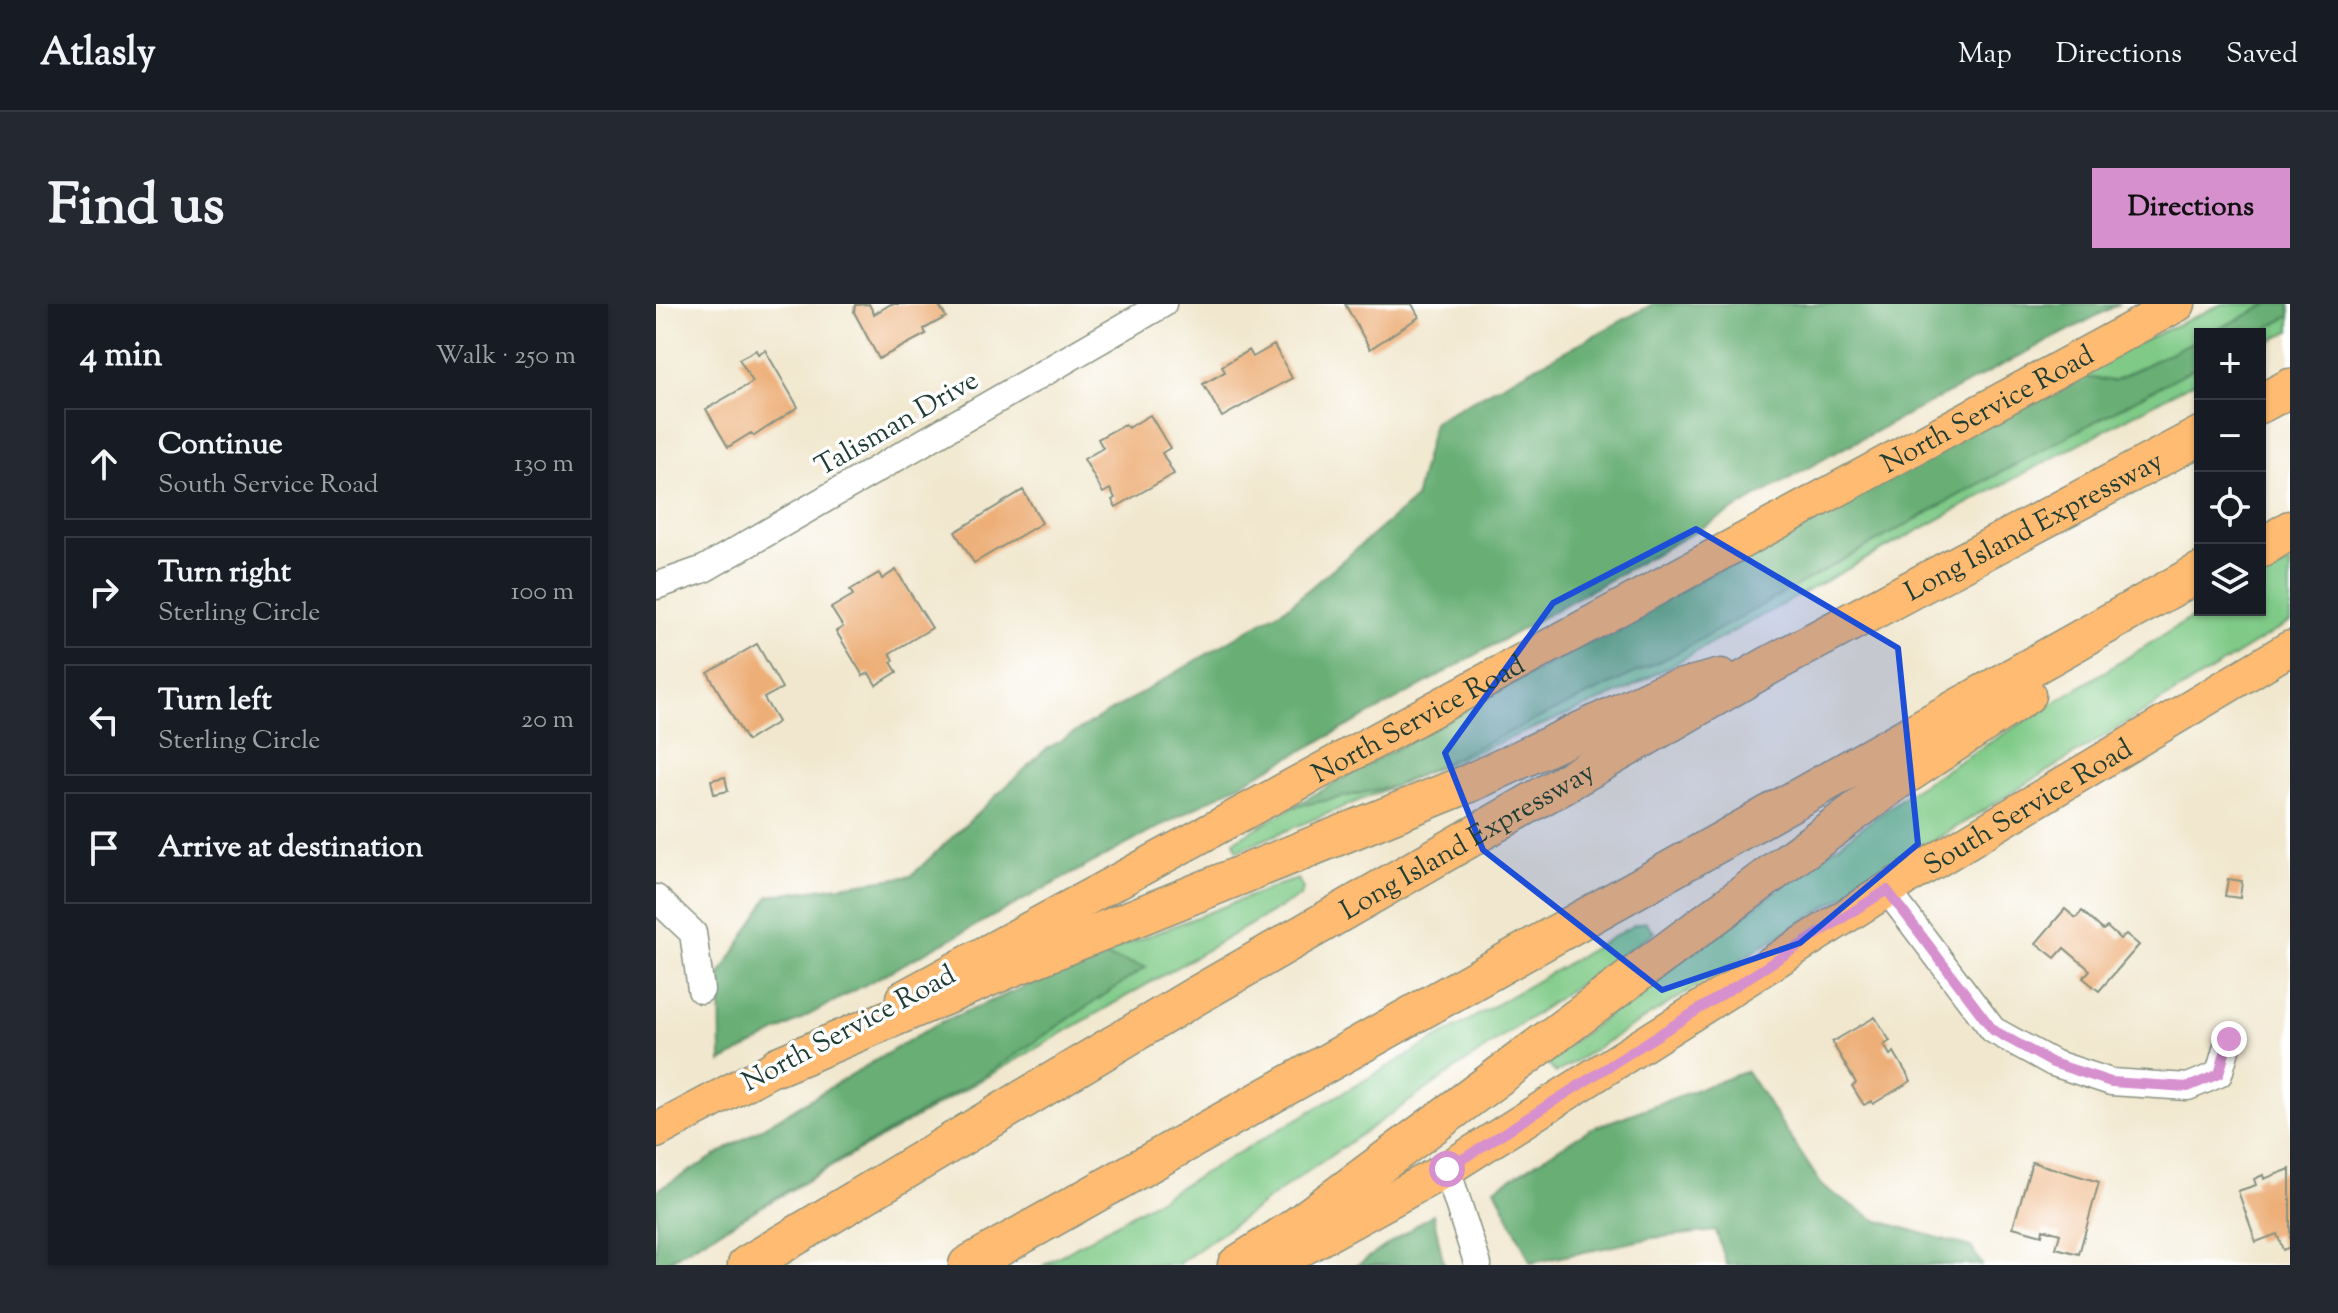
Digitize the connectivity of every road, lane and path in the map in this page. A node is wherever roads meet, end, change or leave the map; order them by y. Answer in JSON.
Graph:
{"nodes":[{"id":1,"x":1163,"y":304,"type":"edge"},
{"id":2,"x":2178,"y":304,"type":"edge"},
{"id":3,"x":2290,"y":388,"type":"edge"},
{"id":4,"x":2266,"y":401,"type":"edge"},
{"id":5,"x":2194,"y":439,"type":"edge"},
{"id":6,"x":2290,"y":522,"type":"edge"},
{"id":7,"x":2290,"y":530,"type":"edge"},
{"id":8,"x":2266,"y":536,"type":"edge"},
{"id":9,"x":2266,"y":545,"type":"edge"},
{"id":10,"x":2194,"y":575,"type":"edge"},
{"id":11,"x":656,"y":586,"type":"edge"},
{"id":12,"x":2194,"y":590,"type":"edge"},
{"id":13,"x":2290,"y":648,"type":"edge"},
{"id":14,"x":1770,"y":665,"type":"junction"},
{"id":15,"x":1887,"y":890,"type":"junction"},
{"id":16,"x":656,"y":898,"type":"edge"},
{"id":17,"x":701,"y":990,"type":"dead end"},
{"id":18,"x":2229,"y":1039,"type":"dead end"},
{"id":19,"x":778,"y":1066,"type":"junction"},
{"id":20,"x":656,"y":1131,"type":"edge"},
{"id":21,"x":1447,"y":1169,"type":"junction"},
{"id":22,"x":747,"y":1265,"type":"edge"},
{"id":23,"x":968,"y":1265,"type":"edge"},
{"id":24,"x":1237,"y":1265,"type":"edge"},
{"id":25,"x":1272,"y":1265,"type":"edge"},
{"id":26,"x":1478,"y":1265,"type":"edge"}],
"edges":[{"from":1,"to":11,"type":"street","name":"Talisman Drive"},
{"from":2,"to":19,"type":"main road","name":"North Service Road"},
{"from":3,"to":4,"type":"highway"},
{"from":5,"to":14,"type":"highway","name":"Long Island Expressway"},
{"from":6,"to":8,"type":"highway"},
{"from":7,"to":9,"type":"highway"},
{"from":10,"to":23,"type":"highway"},
{"from":12,"to":24,"type":"highway"},
{"from":13,"to":15,"type":"main road","name":"South Service Road"},
{"from":14,"to":19,"type":"highway"},
{"from":14,"to":22,"type":"highway","name":"Long Island Expressway"},
{"from":15,"to":18,"type":"street"},
{"from":15,"to":21,"type":"main road","name":"South Service Road"},
{"from":16,"to":17,"type":"street"},
{"from":19,"to":20,"type":"main road","name":"North Service Road"},
{"from":21,"to":25,"type":"main road","name":"South Service Road"},
{"from":21,"to":26,"type":"street"}]}
